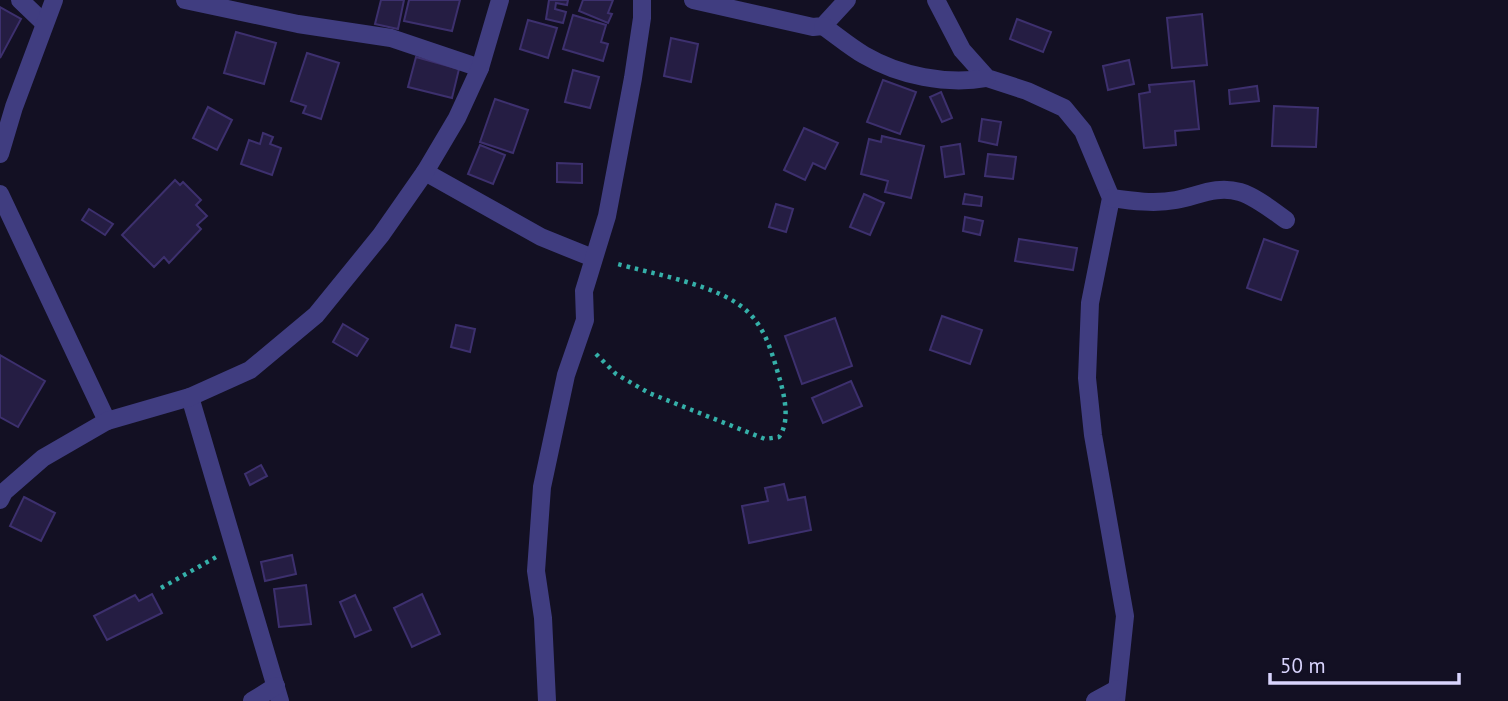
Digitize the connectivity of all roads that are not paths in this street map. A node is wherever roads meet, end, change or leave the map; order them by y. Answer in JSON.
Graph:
{"nodes":[{"id":1,"x":20,"y":0,"type":"edge"},
{"id":2,"x":54,"y":0,"type":"edge"},
{"id":3,"x":185,"y":0,"type":"edge"},
{"id":4,"x":500,"y":0,"type":"edge"},
{"id":5,"x":642,"y":0,"type":"edge"},
{"id":6,"x":694,"y":0,"type":"edge"},
{"id":7,"x":848,"y":0,"type":"edge"},
{"id":8,"x":936,"y":0,"type":"edge"},
{"id":9,"x":44,"y":23,"type":"junction"},
{"id":10,"x":823,"y":26,"type":"junction"},
{"id":11,"x":480,"y":68,"type":"junction"},
{"id":12,"x":987,"y":78,"type":"junction"},
{"id":13,"x":0,"y":155,"type":"edge"},
{"id":14,"x":425,"y":172,"type":"junction"},
{"id":15,"x":0,"y":194,"type":"edge"},
{"id":16,"x":1111,"y":198,"type":"junction"},
{"id":17,"x":1286,"y":220,"type":"dead end"},
{"id":18,"x":593,"y":258,"type":"junction"},
{"id":19,"x":190,"y":397,"type":"junction"},
{"id":20,"x":107,"y":421,"type":"junction"},
{"id":21,"x":0,"y":500,"type":"edge"},
{"id":22,"x":278,"y":694,"type":"edge"},
{"id":23,"x":1117,"y":695,"type":"edge"},
{"id":24,"x":252,"y":701,"type":"edge"},
{"id":25,"x":547,"y":701,"type":"edge"},
{"id":26,"x":1095,"y":701,"type":"edge"}],
"edges":[{"from":1,"to":9,"type":"street"},
{"from":2,"to":9,"type":"street"},
{"from":3,"to":11,"type":"street"},
{"from":4,"to":11,"type":"street"},
{"from":5,"to":18,"type":"street"},
{"from":6,"to":10,"type":"street"},
{"from":7,"to":10,"type":"street"},
{"from":8,"to":12,"type":"street"},
{"from":9,"to":13,"type":"street"},
{"from":10,"to":12,"type":"street"},
{"from":11,"to":14,"type":"street"},
{"from":12,"to":16,"type":"street"},
{"from":14,"to":18,"type":"street"},
{"from":14,"to":19,"type":"street"},
{"from":15,"to":20,"type":"street"},
{"from":16,"to":17,"type":"street"},
{"from":16,"to":23,"type":"street"},
{"from":18,"to":25,"type":"street"},
{"from":19,"to":20,"type":"street"},
{"from":19,"to":22,"type":"street"},
{"from":20,"to":21,"type":"street"},
{"from":22,"to":24,"type":"street"},
{"from":23,"to":26,"type":"street"}]}
